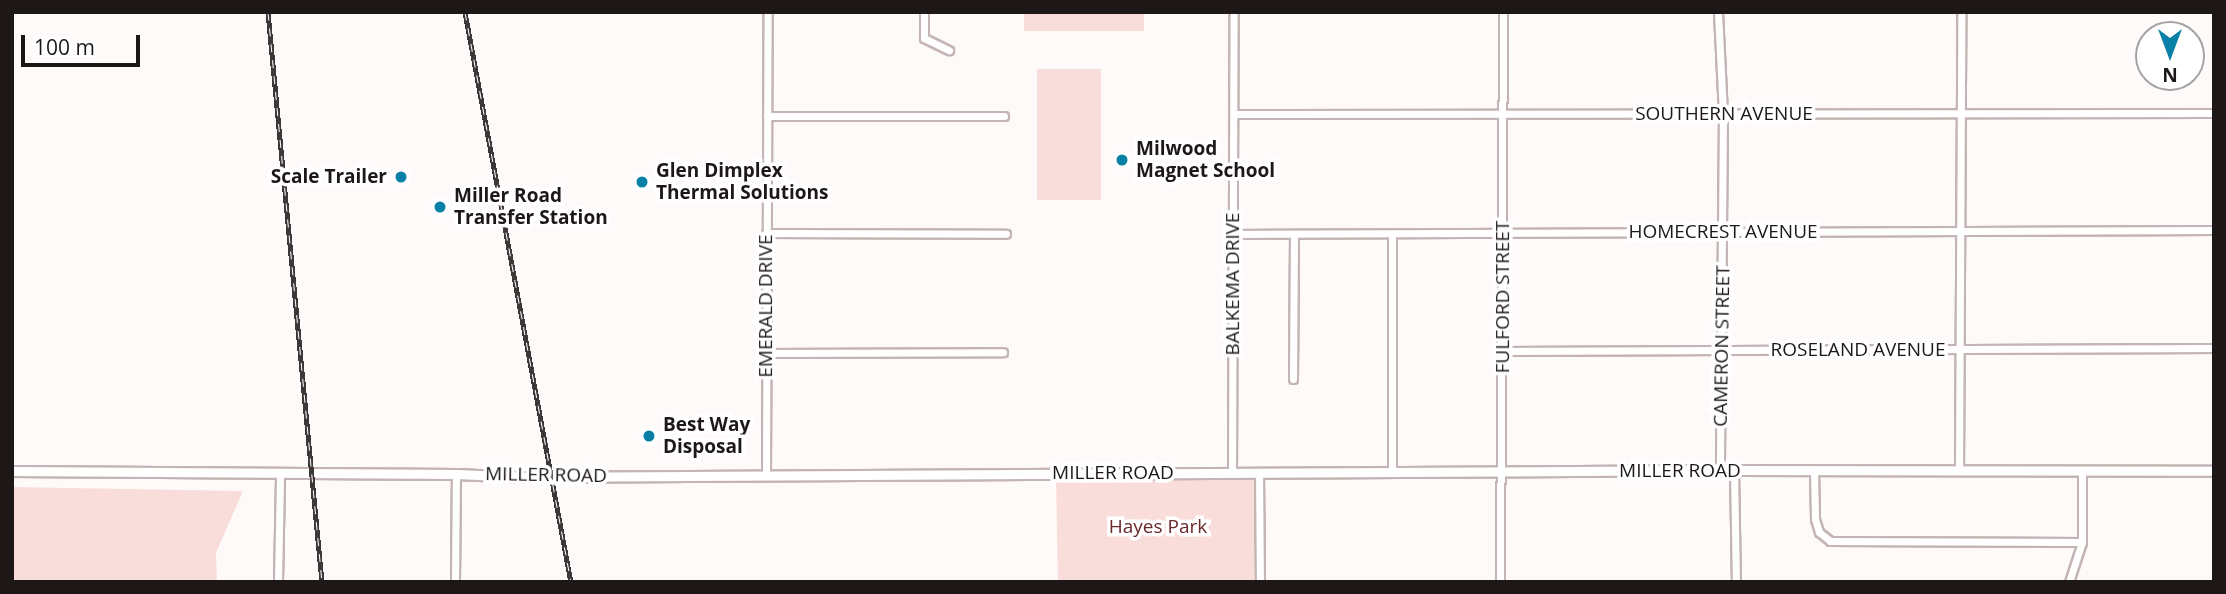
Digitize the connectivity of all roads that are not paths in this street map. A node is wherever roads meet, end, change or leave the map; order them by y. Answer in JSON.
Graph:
{"nodes":[{"id":1,"x":768,"y":12,"type":"edge"},
{"id":2,"x":924,"y":12,"type":"edge"},
{"id":3,"x":1234,"y":12,"type":"edge"},
{"id":4,"x":1503,"y":12,"type":"edge"},
{"id":5,"x":1718,"y":12,"type":"edge"},
{"id":6,"x":1961,"y":12,"type":"edge"},
{"id":7,"x":949,"y":50,"type":"dead end"},
{"id":8,"x":1960,"y":113,"type":"junction"},
{"id":9,"x":2214,"y":113,"type":"edge"},
{"id":10,"x":1234,"y":114,"type":"junction"},
{"id":11,"x":1723,"y":114,"type":"junction"},
{"id":12,"x":1503,"y":115,"type":"junction"},
{"id":13,"x":767,"y":116,"type":"junction"},
{"id":14,"x":1003,"y":116,"type":"dead end"},
{"id":15,"x":2214,"y":230,"type":"edge"},
{"id":16,"x":1723,"y":232,"type":"junction"},
{"id":17,"x":1960,"y":232,"type":"junction"},
{"id":18,"x":766,"y":233,"type":"junction"},
{"id":19,"x":1503,"y":233,"type":"junction"},
{"id":20,"x":1006,"y":234,"type":"dead end"},
{"id":21,"x":1233,"y":234,"type":"junction"},
{"id":22,"x":1294,"y":234,"type":"junction"},
{"id":23,"x":1392,"y":234,"type":"junction"},
{"id":24,"x":2214,"y":348,"type":"edge"},
{"id":25,"x":1722,"y":350,"type":"junction"},
{"id":26,"x":1960,"y":350,"type":"junction"},
{"id":27,"x":1503,"y":351,"type":"junction"},
{"id":28,"x":1003,"y":352,"type":"dead end"},
{"id":29,"x":766,"y":353,"type":"junction"},
{"id":30,"x":1293,"y":379,"type":"dead end"},
{"id":31,"x":1720,"y":470,"type":"junction"},
{"id":32,"x":1734,"y":470,"type":"junction"},
{"id":33,"x":1814,"y":470,"type":"junction"},
{"id":34,"x":1959,"y":470,"type":"junction"},
{"id":35,"x":2082,"y":470,"type":"junction"},
{"id":36,"x":12,"y":471,"type":"edge"},
{"id":37,"x":2214,"y":471,"type":"edge"},
{"id":38,"x":1232,"y":472,"type":"junction"},
{"id":39,"x":1259,"y":472,"type":"junction"},
{"id":40,"x":1392,"y":472,"type":"junction"},
{"id":41,"x":1500,"y":472,"type":"junction"},
{"id":42,"x":280,"y":474,"type":"junction"},
{"id":43,"x":456,"y":474,"type":"junction"},
{"id":44,"x":766,"y":474,"type":"junction"},
{"id":45,"x":2082,"y":542,"type":"junction"},
{"id":46,"x":278,"y":582,"type":"edge"},
{"id":47,"x":455,"y":582,"type":"edge"},
{"id":48,"x":1260,"y":582,"type":"edge"},
{"id":49,"x":1500,"y":582,"type":"edge"},
{"id":50,"x":1736,"y":582,"type":"edge"},
{"id":51,"x":2069,"y":582,"type":"edge"}],
"edges":[{"from":1,"to":13,"type":"street","name":"EMERALD DRIVE"},
{"from":2,"to":7,"type":"street"},
{"from":3,"to":10,"type":"street","name":"BALKEMA DRIVE"},
{"from":4,"to":12,"type":"street","name":"FULFORD STREET"},
{"from":5,"to":11,"type":"street","name":"CAMERON STREET"},
{"from":6,"to":8,"type":"street"},
{"from":8,"to":9,"type":"street","name":"SOUTHERN AVENUE"},
{"from":8,"to":11,"type":"street","name":"SOUTHERN AVENUE"},
{"from":8,"to":17,"type":"street"},
{"from":10,"to":12,"type":"street","name":"SOUTHERN AVENUE"},
{"from":10,"to":21,"type":"street","name":"BALKEMA DRIVE"},
{"from":11,"to":12,"type":"street","name":"SOUTHERN AVENUE"},
{"from":11,"to":16,"type":"street","name":"CAMERON STREET"},
{"from":12,"to":19,"type":"street","name":"FULFORD STREET"},
{"from":13,"to":14,"type":"street"},
{"from":13,"to":18,"type":"street","name":"EMERALD DRIVE"},
{"from":15,"to":17,"type":"street","name":"HOMECREST AVENUE"},
{"from":16,"to":17,"type":"street","name":"HOMECREST AVENUE"},
{"from":16,"to":19,"type":"street","name":"HOMECREST AVENUE"},
{"from":16,"to":25,"type":"street","name":"CAMERON STREET"},
{"from":17,"to":26,"type":"street"},
{"from":18,"to":20,"type":"street"},
{"from":18,"to":29,"type":"street","name":"EMERALD DRIVE"},
{"from":19,"to":23,"type":"street","name":"HOMECREST AVENUE"},
{"from":19,"to":27,"type":"street","name":"FULFORD STREET"},
{"from":21,"to":22,"type":"street","name":"HOMECREST AVENUE"},
{"from":21,"to":38,"type":"street","name":"BALKEMA DRIVE"},
{"from":22,"to":23,"type":"street","name":"HOMECREST AVENUE"},
{"from":22,"to":30,"type":"street"},
{"from":23,"to":40,"type":"street"},
{"from":24,"to":26,"type":"street","name":"ROSELAND AVENUE"},
{"from":25,"to":26,"type":"street","name":"ROSELAND AVENUE"},
{"from":25,"to":27,"type":"street","name":"ROSELAND AVENUE"},
{"from":25,"to":31,"type":"street","name":"CAMERON STREET"},
{"from":26,"to":34,"type":"street"},
{"from":27,"to":41,"type":"street","name":"FULFORD STREET"},
{"from":28,"to":29,"type":"street"},
{"from":29,"to":44,"type":"street","name":"EMERALD DRIVE"},
{"from":31,"to":32,"type":"street","name":"MILLER ROAD"},
{"from":31,"to":41,"type":"street","name":"MILLER ROAD"},
{"from":32,"to":33,"type":"street","name":"MILLER ROAD"},
{"from":32,"to":50,"type":"street"},
{"from":33,"to":34,"type":"street","name":"MILLER ROAD"},
{"from":33,"to":45,"type":"street"},
{"from":34,"to":35,"type":"street","name":"MILLER ROAD"},
{"from":35,"to":37,"type":"street","name":"MILLER ROAD"},
{"from":35,"to":45,"type":"street"},
{"from":36,"to":42,"type":"street","name":"MILLER ROAD"},
{"from":38,"to":39,"type":"street","name":"MILLER ROAD"},
{"from":38,"to":44,"type":"street","name":"MILLER ROAD"},
{"from":39,"to":40,"type":"street","name":"MILLER ROAD"},
{"from":39,"to":48,"type":"street"},
{"from":40,"to":41,"type":"street","name":"MILLER ROAD"},
{"from":41,"to":49,"type":"street","name":"FULFORD STREET"},
{"from":42,"to":43,"type":"street","name":"MILLER ROAD"},
{"from":42,"to":46,"type":"street"},
{"from":43,"to":44,"type":"street","name":"MILLER ROAD"},
{"from":43,"to":47,"type":"street"},
{"from":45,"to":51,"type":"street"}]}
